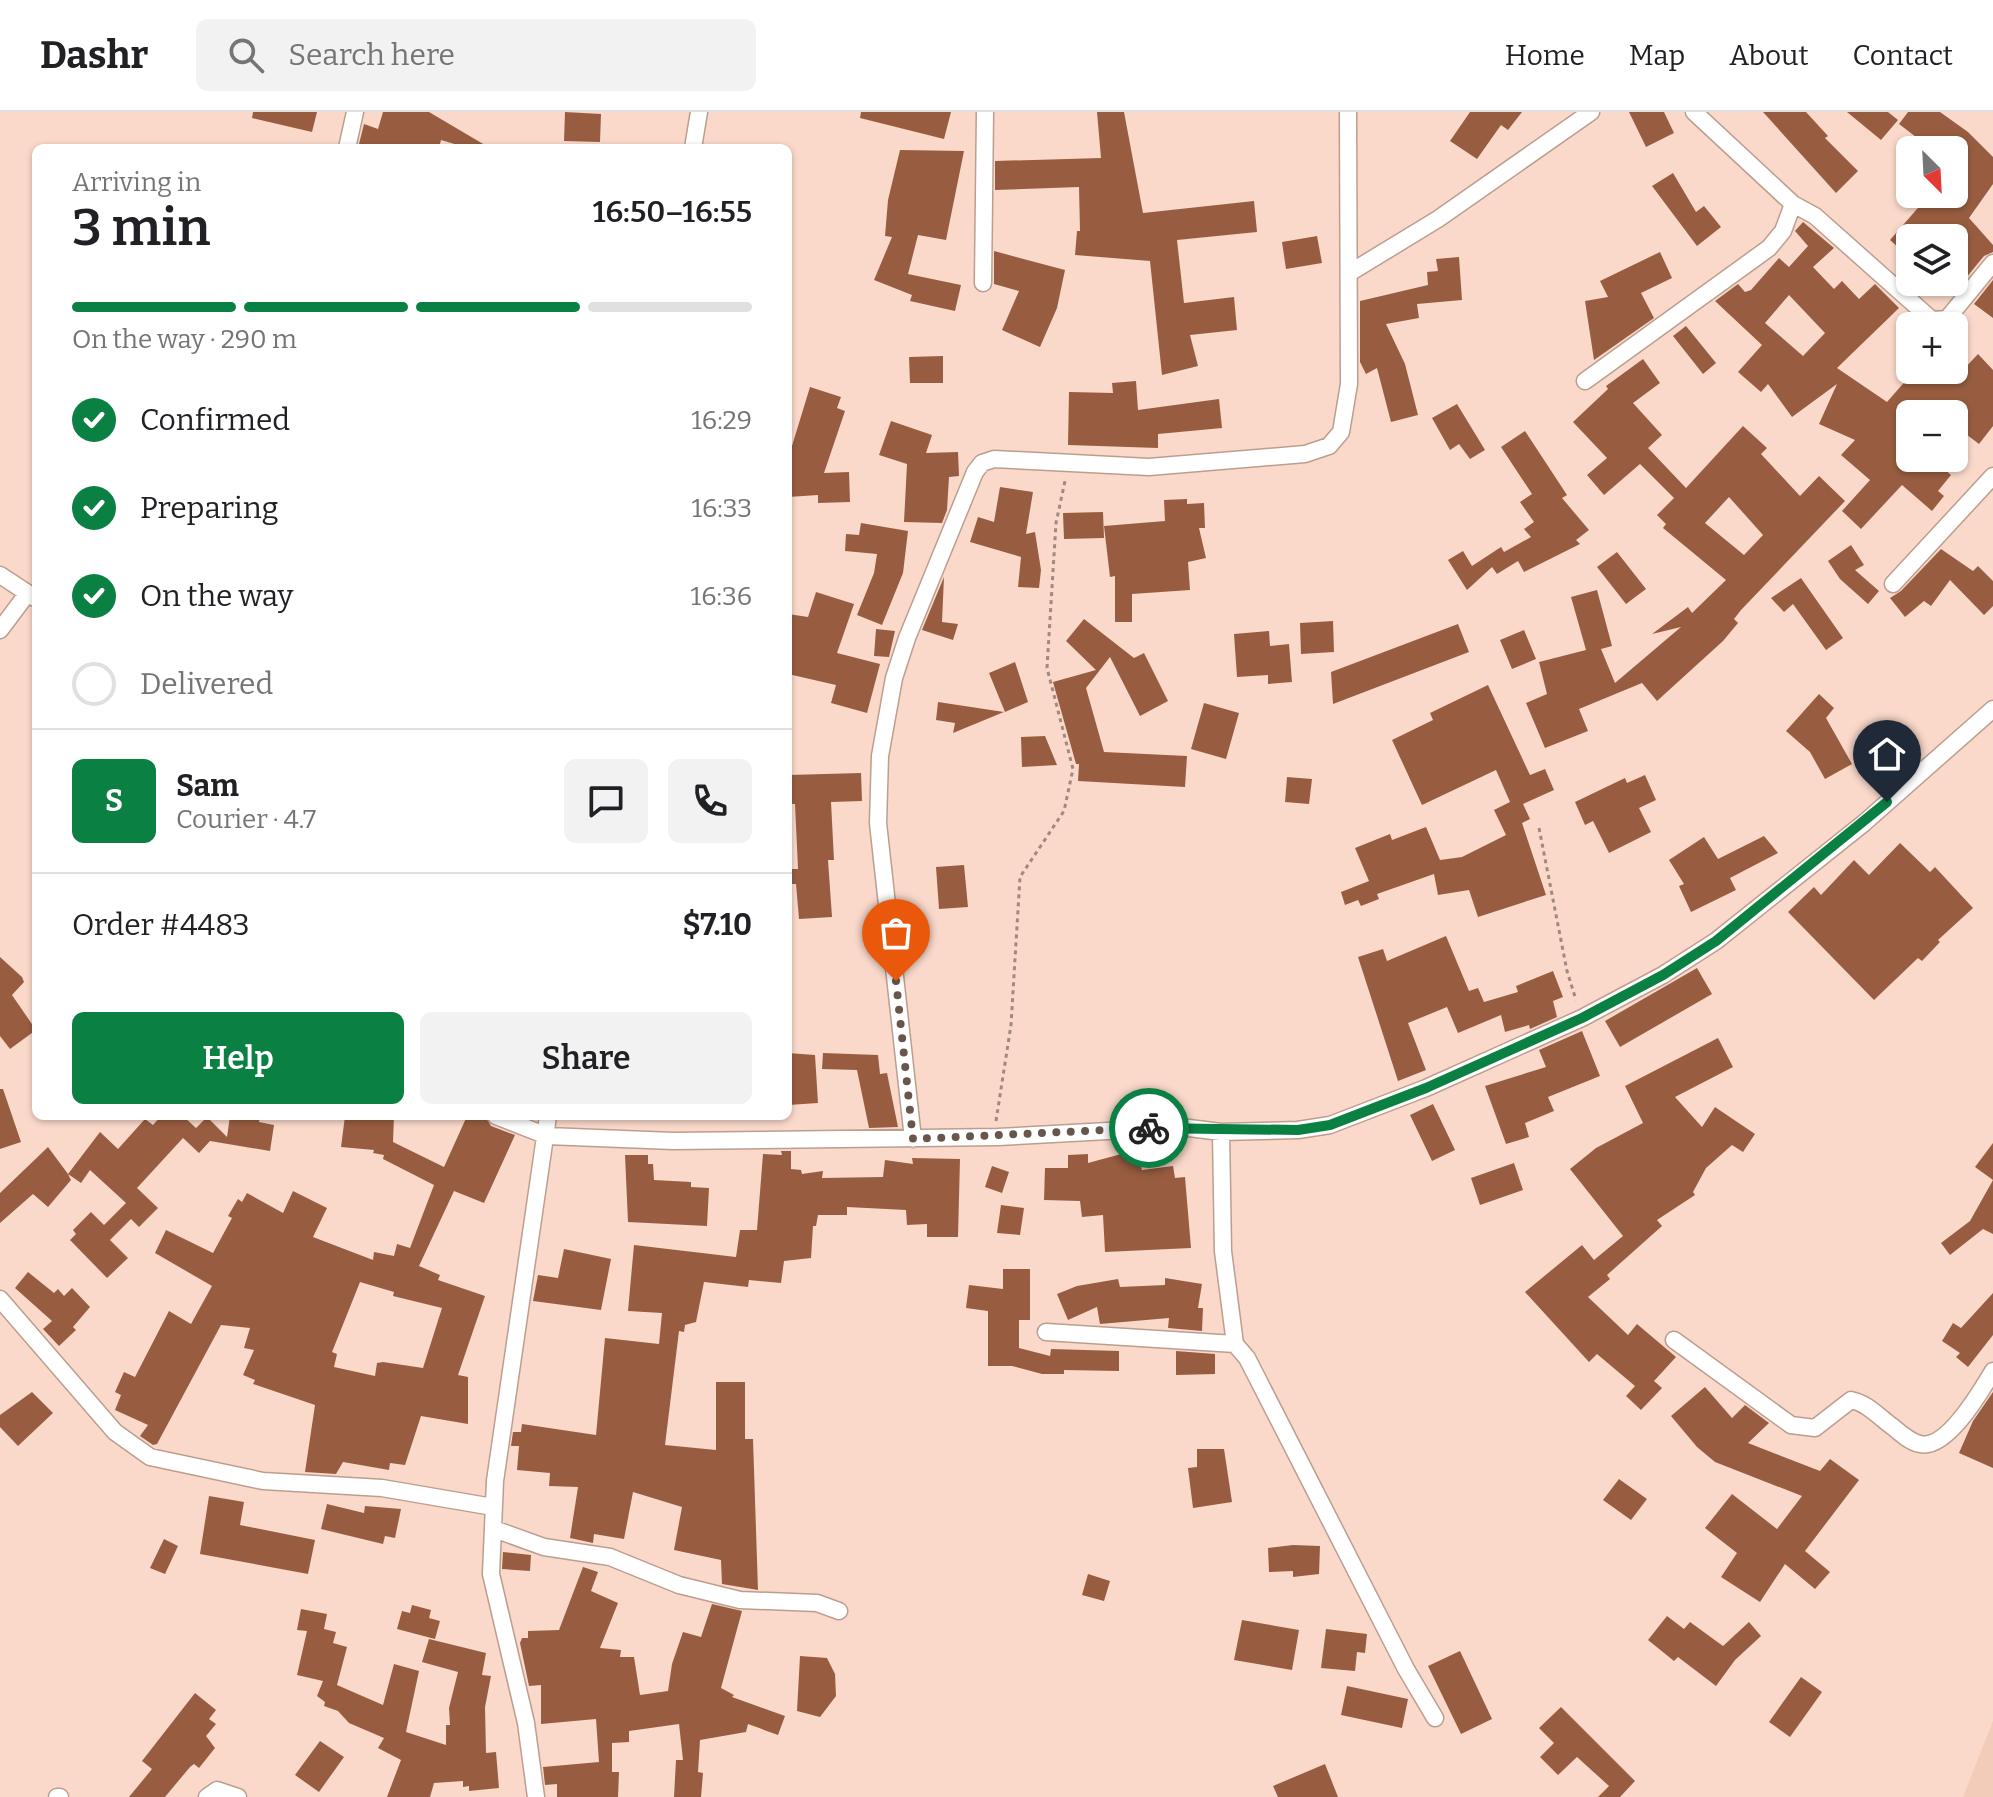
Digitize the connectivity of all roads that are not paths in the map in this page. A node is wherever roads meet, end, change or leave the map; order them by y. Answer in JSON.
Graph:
{"nodes":[{"id":1,"x":355,"y":112,"type":"edge"},
{"id":2,"x":699,"y":112,"type":"edge"},
{"id":3,"x":985,"y":112,"type":"edge"},
{"id":4,"x":1348,"y":112,"type":"edge"},
{"id":5,"x":1591,"y":112,"type":"edge"},
{"id":6,"x":1694,"y":112,"type":"edge"},
{"id":7,"x":348,"y":144,"type":"edge"},
{"id":8,"x":694,"y":144,"type":"edge"},
{"id":9,"x":1793,"y":204,"type":"junction"},
{"id":10,"x":1993,"y":263,"type":"edge"},
{"id":11,"x":1351,"y":272,"type":"junction"},
{"id":12,"x":983,"y":283,"type":"dead end"},
{"id":13,"x":1585,"y":381,"type":"dead end"},
{"id":14,"x":1993,"y":476,"type":"edge"},
{"id":15,"x":0,"y":575,"type":"edge"},
{"id":16,"x":1893,"y":584,"type":"dead end"},
{"id":17,"x":32,"y":596,"type":"edge"},
{"id":18,"x":0,"y":630,"type":"edge"},
{"id":19,"x":1993,"y":709,"type":"edge"},
{"id":20,"x":506,"y":1120,"type":"edge"},
{"id":21,"x":548,"y":1120,"type":"edge"},
{"id":22,"x":1221,"y":1132,"type":"junction"},
{"id":23,"x":547,"y":1136,"type":"junction"},
{"id":24,"x":913,"y":1139,"type":"junction"},
{"id":25,"x":0,"y":1299,"type":"edge"},
{"id":26,"x":1046,"y":1332,"type":"dead end"},
{"id":27,"x":1674,"y":1340,"type":"dead end"},
{"id":28,"x":1235,"y":1344,"type":"junction"},
{"id":29,"x":1993,"y":1371,"type":"edge"},
{"id":30,"x":493,"y":1507,"type":"junction"},
{"id":31,"x":494,"y":1529,"type":"junction"},
{"id":32,"x":839,"y":1611,"type":"dead end"},
{"id":33,"x":1435,"y":1718,"type":"dead end"},
{"id":34,"x":207,"y":1797,"type":"edge"},
{"id":35,"x":238,"y":1797,"type":"edge"},
{"id":36,"x":536,"y":1797,"type":"edge"}],
"edges":[{"from":1,"to":7,"type":"street"},
{"from":2,"to":8,"type":"street"},
{"from":3,"to":12,"type":"street"},
{"from":4,"to":11,"type":"street"},
{"from":5,"to":11,"type":"street"},
{"from":6,"to":9,"type":"street"},
{"from":9,"to":10,"type":"street"},
{"from":9,"to":13,"type":"street"},
{"from":11,"to":24,"type":"street"},
{"from":14,"to":16,"type":"street"},
{"from":15,"to":17,"type":"street"},
{"from":17,"to":18,"type":"street"},
{"from":19,"to":22,"type":"street"},
{"from":20,"to":23,"type":"street"},
{"from":21,"to":23,"type":"street"},
{"from":22,"to":24,"type":"street"},
{"from":22,"to":28,"type":"street"},
{"from":23,"to":24,"type":"street"},
{"from":23,"to":30,"type":"street"},
{"from":25,"to":30,"type":"street"},
{"from":26,"to":28,"type":"street"},
{"from":27,"to":29,"type":"street"},
{"from":28,"to":33,"type":"street"},
{"from":30,"to":31,"type":"street"},
{"from":31,"to":32,"type":"street"},
{"from":31,"to":36,"type":"street"},
{"from":34,"to":35,"type":"street"}]}
